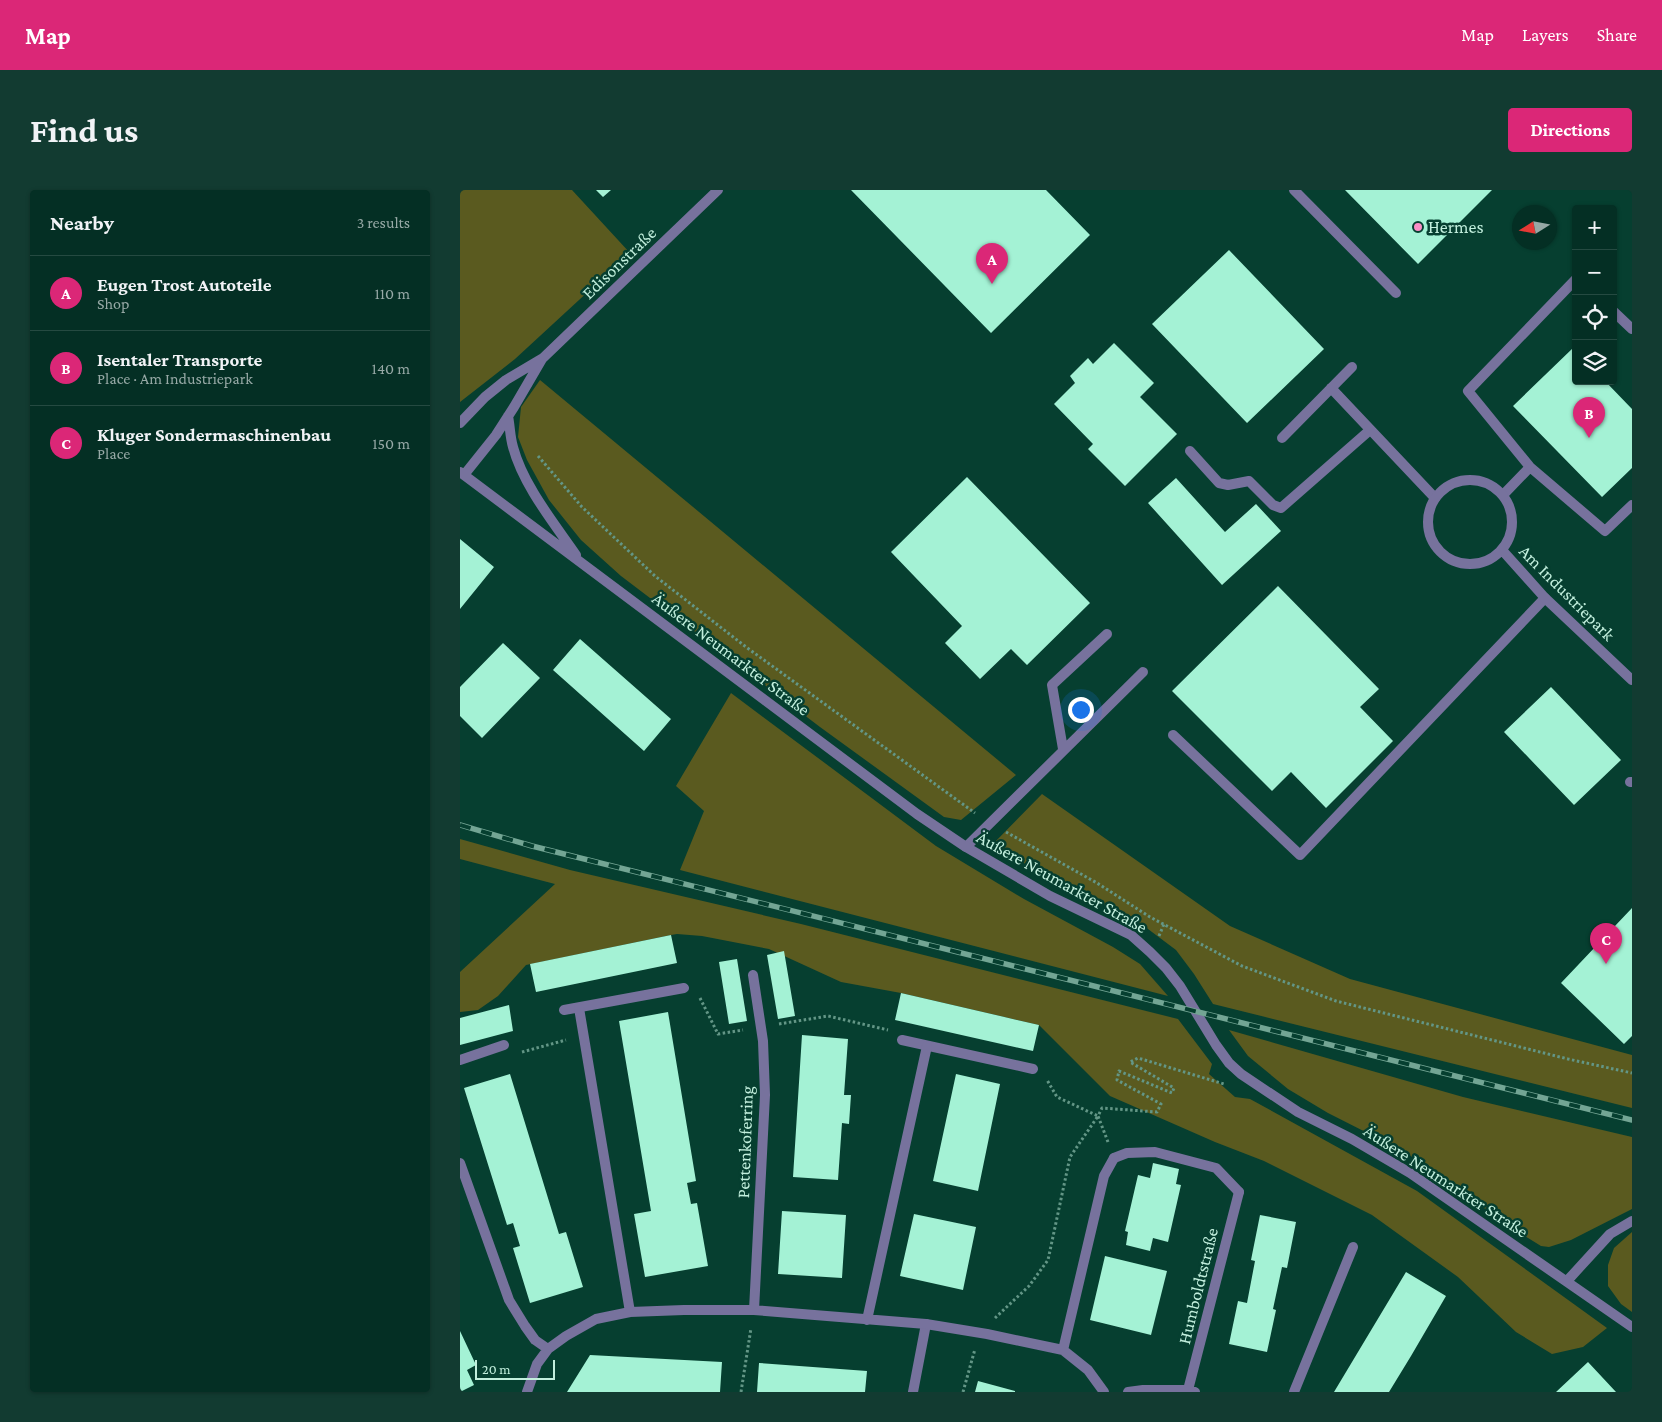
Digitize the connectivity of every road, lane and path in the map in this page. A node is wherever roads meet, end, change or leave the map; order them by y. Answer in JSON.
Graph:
{"nodes":[{"id":1,"x":718,"y":190,"type":"edge"},
{"id":2,"x":1294,"y":190,"type":"edge"},
{"id":3,"x":1572,"y":283,"type":"edge"},
{"id":4,"x":1396,"y":293,"type":"dead end"},
{"id":5,"x":1617,"y":315,"type":"edge"},
{"id":6,"x":1632,"y":329,"type":"edge"},
{"id":7,"x":543,"y":358,"type":"junction"},
{"id":8,"x":1352,"y":366,"type":"dead end"},
{"id":9,"x":1331,"y":388,"type":"junction"},
{"id":10,"x":511,"y":412,"type":"junction"},
{"id":11,"x":460,"y":423,"type":"edge"},
{"id":12,"x":1370,"y":430,"type":"junction"},
{"id":13,"x":1282,"y":438,"type":"dead end"},
{"id":14,"x":1190,"y":451,"type":"dead end"},
{"id":15,"x":1530,"y":467,"type":"junction"},
{"id":16,"x":462,"y":474,"type":"edge"},
{"id":17,"x":1502,"y":495,"type":"junction"},
{"id":18,"x":1435,"y":498,"type":"junction"},
{"id":19,"x":1632,"y":505,"type":"edge"},
{"id":20,"x":1502,"y":550,"type":"junction"},
{"id":21,"x":580,"y":562,"type":"junction"},
{"id":22,"x":1545,"y":598,"type":"junction"},
{"id":23,"x":1107,"y":634,"type":"dead end"},
{"id":24,"x":1143,"y":672,"type":"dead end"},
{"id":25,"x":1632,"y":680,"type":"edge"},
{"id":26,"x":1173,"y":735,"type":"dead end"},
{"id":27,"x":1063,"y":749,"type":"junction"},
{"id":28,"x":966,"y":847,"type":"junction"},
{"id":29,"x":753,"y":975,"type":"dead end"},
{"id":30,"x":684,"y":988,"type":"joint"},
{"id":31,"x":579,"y":1008,"type":"junction"},
{"id":32,"x":564,"y":1010,"type":"dead end"},
{"id":33,"x":761,"y":1027,"type":"junction"},
{"id":34,"x":584,"y":1035,"type":"junction"},
{"id":35,"x":902,"y":1040,"type":"joint"},
{"id":36,"x":504,"y":1045,"type":"joint"},
{"id":37,"x":927,"y":1046,"type":"junction"},
{"id":38,"x":460,"y":1060,"type":"edge"},
{"id":39,"x":1034,"y":1069,"type":"joint"},
{"id":40,"x":1241,"y":1074,"type":"junction"},
{"id":41,"x":1098,"y":1116,"type":"junction"},
{"id":42,"x":1114,"y":1158,"type":"junction"},
{"id":43,"x":460,"y":1163,"type":"edge"},
{"id":44,"x":1632,"y":1221,"type":"edge"},
{"id":45,"x":1353,"y":1247,"type":"dead end"},
{"id":46,"x":1567,"y":1281,"type":"junction"},
{"id":47,"x":754,"y":1310,"type":"junction"},
{"id":48,"x":630,"y":1312,"type":"junction"},
{"id":49,"x":867,"y":1320,"type":"junction"},
{"id":50,"x":926,"y":1324,"type":"junction"},
{"id":51,"x":1632,"y":1327,"type":"edge"},
{"id":52,"x":983,"y":1334,"type":"junction"},
{"id":53,"x":548,"y":1349,"type":"junction"},
{"id":54,"x":1063,"y":1350,"type":"junction"},
{"id":55,"x":1192,"y":1391,"type":"edge"},
{"id":56,"x":527,"y":1392,"type":"edge"},
{"id":57,"x":741,"y":1392,"type":"edge"},
{"id":58,"x":913,"y":1392,"type":"edge"},
{"id":59,"x":964,"y":1392,"type":"edge"},
{"id":60,"x":1104,"y":1392,"type":"edge"},
{"id":61,"x":1128,"y":1392,"type":"edge"},
{"id":62,"x":1294,"y":1392,"type":"edge"}],
"edges":[{"from":1,"to":7,"type":"street","name":"Edisonstraße"},
{"from":2,"to":4,"type":"street"},
{"from":3,"to":15,"type":"street"},
{"from":5,"to":6,"type":"street"},
{"from":7,"to":10,"type":"street","name":"Edisonstraße"},
{"from":7,"to":11,"type":"street","name":"Edisonstraße"},
{"from":8,"to":9,"type":"street"},
{"from":9,"to":12,"type":"street"},
{"from":9,"to":13,"type":"street"},
{"from":10,"to":16,"type":"street","name":"Edisonstraße"},
{"from":10,"to":21,"type":"street"},
{"from":12,"to":14,"type":"street"},
{"from":12,"to":18,"type":"street"},
{"from":15,"to":17,"type":"street"},
{"from":15,"to":19,"type":"street"},
{"from":16,"to":21,"type":"street","name":"Äußere Neumarkter Straße"},
{"from":17,"to":18,"type":"street"},
{"from":17,"to":20,"type":"street","name":"Am Industriepark"},
{"from":18,"to":20,"type":"street","name":"Am Industriepark"},
{"from":20,"to":22,"type":"street","name":"Am Industriepark"},
{"from":21,"to":28,"type":"street","name":"Äußere Neumarkter Straße"},
{"from":22,"to":25,"type":"street","name":"Am Industriepark"},
{"from":22,"to":26,"type":"street"},
{"from":23,"to":27,"type":"street"},
{"from":24,"to":27,"type":"street"},
{"from":27,"to":28,"type":"street"},
{"from":28,"to":40,"type":"street","name":"Äußere Neumarkter Straße"},
{"from":29,"to":33,"type":"street","name":"Pettenkoferring"},
{"from":30,"to":31,"type":"street"},
{"from":30,"to":33,"type":"path"},
{"from":31,"to":32,"type":"street"},
{"from":31,"to":34,"type":"street"},
{"from":33,"to":35,"type":"path"},
{"from":33,"to":47,"type":"street","name":"Pettenkoferring"},
{"from":34,"to":36,"type":"path"},
{"from":34,"to":48,"type":"street"},
{"from":35,"to":37,"type":"street"},
{"from":36,"to":38,"type":"street"},
{"from":37,"to":39,"type":"street"},
{"from":37,"to":49,"type":"street"},
{"from":39,"to":41,"type":"path"},
{"from":40,"to":41,"type":"path"},
{"from":40,"to":46,"type":"street","name":"Äußere Neumarkter Straße"},
{"from":41,"to":42,"type":"path"},
{"from":41,"to":52,"type":"path"},
{"from":42,"to":54,"type":"street"},
{"from":42,"to":55,"type":"street","name":"Humboldtstraße"},
{"from":43,"to":53,"type":"street"},
{"from":44,"to":46,"type":"street"},
{"from":45,"to":62,"type":"street"},
{"from":46,"to":51,"type":"street","name":"Äußere Neumarkter Straße"},
{"from":47,"to":48,"type":"street"},
{"from":47,"to":49,"type":"street"},
{"from":47,"to":57,"type":"path"},
{"from":48,"to":53,"type":"street"},
{"from":49,"to":50,"type":"street"},
{"from":50,"to":52,"type":"street"},
{"from":50,"to":58,"type":"street"},
{"from":52,"to":54,"type":"street"},
{"from":52,"to":59,"type":"path"},
{"from":53,"to":56,"type":"street"},
{"from":54,"to":60,"type":"street"},
{"from":55,"to":61,"type":"street","name":"Humboldtstraße"}]}
